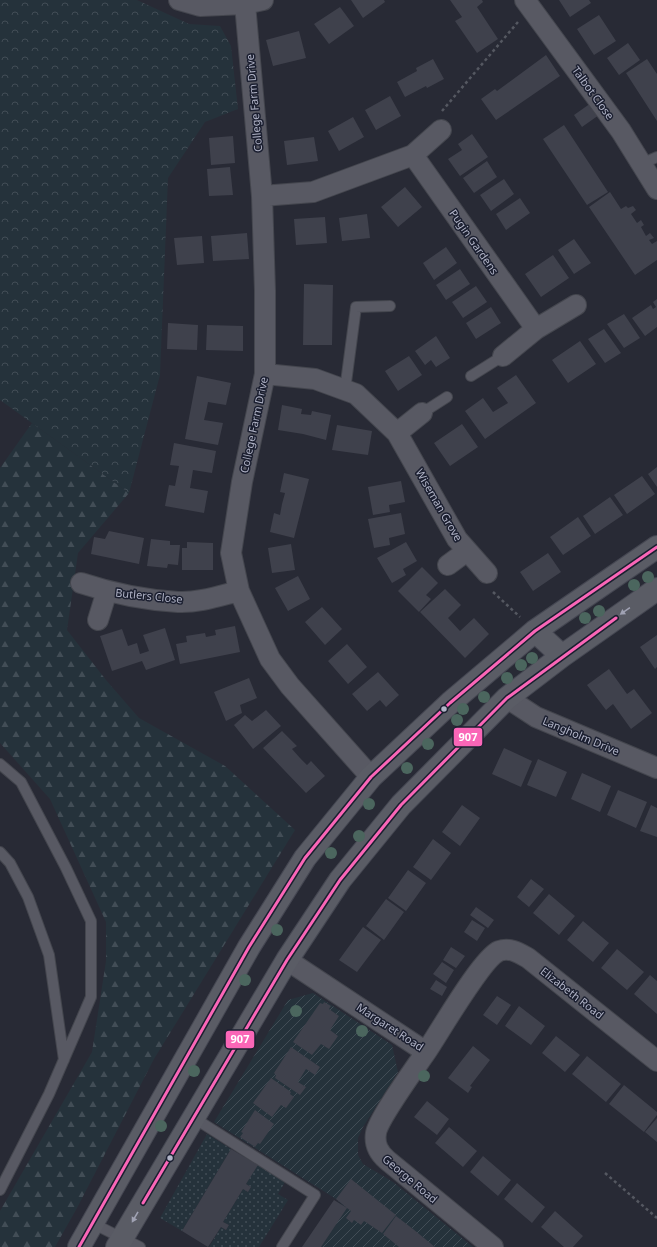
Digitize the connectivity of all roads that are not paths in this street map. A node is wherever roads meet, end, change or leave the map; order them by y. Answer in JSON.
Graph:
{"nodes":[{"id":1,"x":179,"y":0,"type":"edge"},
{"id":2,"x":254,"y":2,"type":"edge"},
{"id":3,"x":528,"y":4,"type":"edge"},
{"id":4,"x":441,"y":130,"type":"road end"},
{"id":5,"x":413,"y":155,"type":"junction"},
{"id":6,"x":649,"y":160,"type":"edge"},
{"id":7,"x":657,"y":189,"type":"edge"},
{"id":8,"x":262,"y":196,"type":"junction"},
{"id":9,"x":576,"y":305,"type":"dead end"},
{"id":10,"x":390,"y":306,"type":"dead end"},
{"id":11,"x":536,"y":328,"type":"junction"},
{"id":12,"x":504,"y":355,"type":"joint"},
{"id":13,"x":265,"y":374,"type":"junction"},
{"id":14,"x":471,"y":376,"type":"dead end"},
{"id":15,"x":345,"y":390,"type":"junction"},
{"id":16,"x":447,"y":397,"type":"dead end"},
{"id":17,"x":422,"y":414,"type":"joint"},
{"id":18,"x":397,"y":433,"type":"junction"},
{"id":19,"x":657,"y":547,"type":"edge"},
{"id":20,"x":467,"y":551,"type":"junction"},
{"id":21,"x":448,"y":565,"type":"dead end"},
{"id":22,"x":487,"y":573,"type":"road end"},
{"id":23,"x":81,"y":583,"type":"dead end"},
{"id":24,"x":657,"y":589,"type":"edge"},
{"id":25,"x":239,"y":590,"type":"junction"},
{"id":26,"x":107,"y":591,"type":"junction"},
{"id":27,"x":98,"y":620,"type":"dead end"},
{"id":28,"x":535,"y":631,"type":"junction"},
{"id":29,"x":562,"y":656,"type":"junction"},
{"id":30,"x":507,"y":698,"type":"junction"},
{"id":31,"x":0,"y":764,"type":"edge"},
{"id":32,"x":657,"y":768,"type":"edge"},
{"id":33,"x":371,"y":777,"type":"junction"},
{"id":34,"x":0,"y":852,"type":"edge"},
{"id":35,"x":287,"y":960,"type":"junction"},
{"id":36,"x":483,"y":965,"type":"joint"},
{"id":37,"x":426,"y":1052,"type":"junction"},
{"id":38,"x":64,"y":1060,"type":"junction"},
{"id":39,"x":657,"y":1061,"type":"edge"},
{"id":40,"x":194,"y":1118,"type":"junction"},
{"id":41,"x":0,"y":1190,"type":"edge"},
{"id":42,"x":92,"y":1223,"type":"junction"},
{"id":43,"x":127,"y":1244,"type":"edge"},
{"id":44,"x":79,"y":1247,"type":"edge"},
{"id":45,"x":282,"y":1247,"type":"edge"},
{"id":46,"x":493,"y":1247,"type":"edge"}],
"edges":[{"from":1,"to":2,"type":"street"},
{"from":2,"to":8,"type":"street","name":"College Farm Drive"},
{"from":3,"to":6,"type":"street","name":"Talbot Close"},
{"from":4,"to":5,"type":"street"},
{"from":5,"to":8,"type":"street"},
{"from":5,"to":11,"type":"street","name":"Pugin Gardens"},
{"from":6,"to":7,"type":"street","name":"Talbot Close"},
{"from":8,"to":13,"type":"street","name":"College Farm Drive"},
{"from":9,"to":11,"type":"street"},
{"from":10,"to":15,"type":"lane"},
{"from":11,"to":12,"type":"street"},
{"from":12,"to":14,"type":"lane"},
{"from":13,"to":15,"type":"street","name":"Wiseman Grove"},
{"from":13,"to":25,"type":"street","name":"College Farm Drive"},
{"from":15,"to":18,"type":"street","name":"Wiseman Grove"},
{"from":16,"to":17,"type":"lane"},
{"from":17,"to":18,"type":"street"},
{"from":18,"to":20,"type":"street","name":"Wiseman Grove"},
{"from":19,"to":28,"type":"main road"},
{"from":20,"to":21,"type":"street"},
{"from":20,"to":22,"type":"street","name":"Wiseman Grove"},
{"from":23,"to":26,"type":"street","name":"Butlers Close"},
{"from":24,"to":29,"type":"main road","one_way":true},
{"from":25,"to":26,"type":"street","name":"Butlers Close"},
{"from":25,"to":33,"type":"street","name":"College Farm Drive"},
{"from":26,"to":27,"type":"street","name":"Butlers Close"},
{"from":28,"to":29,"type":"main road"},
{"from":28,"to":33,"type":"main road"},
{"from":29,"to":30,"type":"main road"},
{"from":30,"to":32,"type":"street","name":"Langholm Drive"},
{"from":30,"to":35,"type":"main road"},
{"from":31,"to":38,"type":"lane"},
{"from":33,"to":42,"type":"main road"},
{"from":34,"to":38,"type":"lane"},
{"from":35,"to":37,"type":"street","name":"Margaret Road"},
{"from":35,"to":40,"type":"main road"},
{"from":36,"to":37,"type":"street","name":"Margaret Road"},
{"from":36,"to":39,"type":"street","name":"Elizabeth Road"},
{"from":37,"to":46,"type":"street","name":"George Road"},
{"from":38,"to":41,"type":"lane"},
{"from":40,"to":43,"type":"main road","one_way":true},
{"from":40,"to":45,"type":"lane"},
{"from":42,"to":43,"type":"lane"},
{"from":42,"to":44,"type":"main road"}]}
